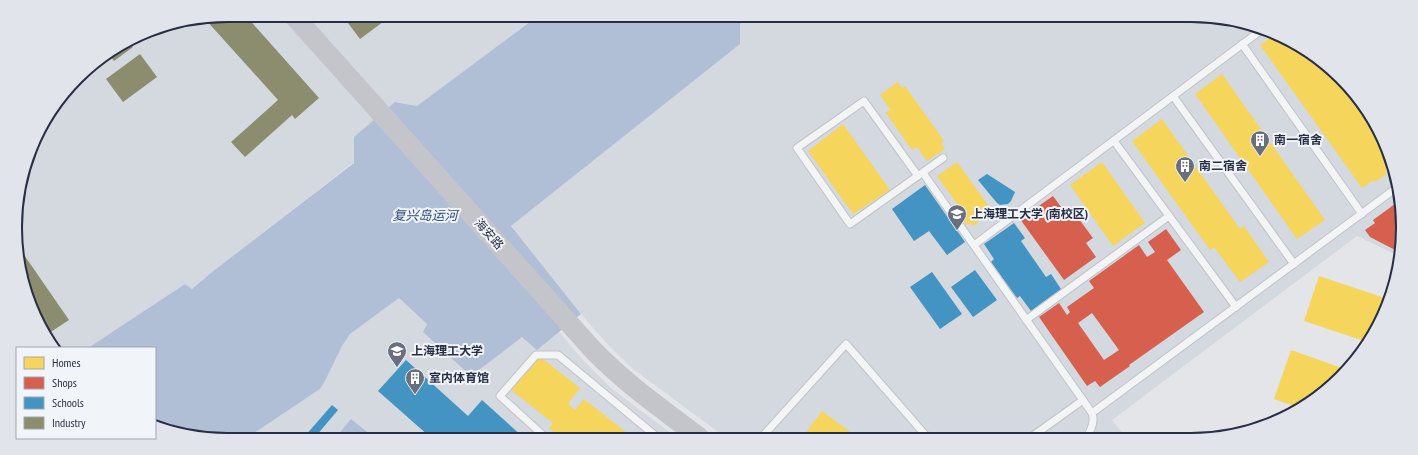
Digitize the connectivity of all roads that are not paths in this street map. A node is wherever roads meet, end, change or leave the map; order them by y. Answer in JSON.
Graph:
{"nodes":[{"id":1,"x":299,"y":22,"type":"edge"},
{"id":2,"x":1257,"y":33,"type":"edge"},
{"id":3,"x":1242,"y":44,"type":"junction"},
{"id":4,"x":1173,"y":96,"type":"junction"},
{"id":5,"x":1114,"y":141,"type":"junction"},
{"id":6,"x":943,"y":158,"type":"dead end"},
{"id":7,"x":920,"y":174,"type":"junction"},
{"id":8,"x":1393,"y":191,"type":"edge"},
{"id":9,"x":1362,"y":214,"type":"junction"},
{"id":10,"x":1169,"y":216,"type":"junction"},
{"id":11,"x":974,"y":245,"type":"junction"},
{"id":12,"x":1294,"y":264,"type":"junction"},
{"id":13,"x":1236,"y":307,"type":"junction"},
{"id":14,"x":1026,"y":320,"type":"junction"},
{"id":15,"x":1083,"y":400,"type":"junction"},
{"id":16,"x":1092,"y":413,"type":"junction"},
{"id":17,"x":541,"y":433,"type":"edge"},
{"id":18,"x":652,"y":433,"type":"edge"},
{"id":19,"x":694,"y":433,"type":"edge"},
{"id":20,"x":766,"y":433,"type":"edge"},
{"id":21,"x":924,"y":433,"type":"edge"},
{"id":22,"x":1037,"y":433,"type":"edge"},
{"id":23,"x":1089,"y":433,"type":"edge"}],
"edges":[{"from":1,"to":19,"type":"street","name":"海安路"},
{"from":2,"to":3,"type":"lane"},
{"from":3,"to":4,"type":"lane"},
{"from":3,"to":9,"type":"lane"},
{"from":4,"to":5,"type":"lane"},
{"from":4,"to":12,"type":"lane"},
{"from":5,"to":10,"type":"lane"},
{"from":5,"to":11,"type":"lane"},
{"from":6,"to":7,"type":"lane"},
{"from":7,"to":7,"type":"lane"},
{"from":7,"to":11,"type":"lane"},
{"from":8,"to":9,"type":"lane"},
{"from":9,"to":12,"type":"lane"},
{"from":10,"to":13,"type":"lane"},
{"from":10,"to":14,"type":"lane"},
{"from":11,"to":14,"type":"lane"},
{"from":12,"to":13,"type":"lane"},
{"from":13,"to":16,"type":"lane"},
{"from":14,"to":15,"type":"lane"},
{"from":15,"to":16,"type":"lane"},
{"from":15,"to":22,"type":"lane"},
{"from":16,"to":23,"type":"lane"},
{"from":17,"to":18,"type":"lane"},
{"from":20,"to":21,"type":"lane"}]}
